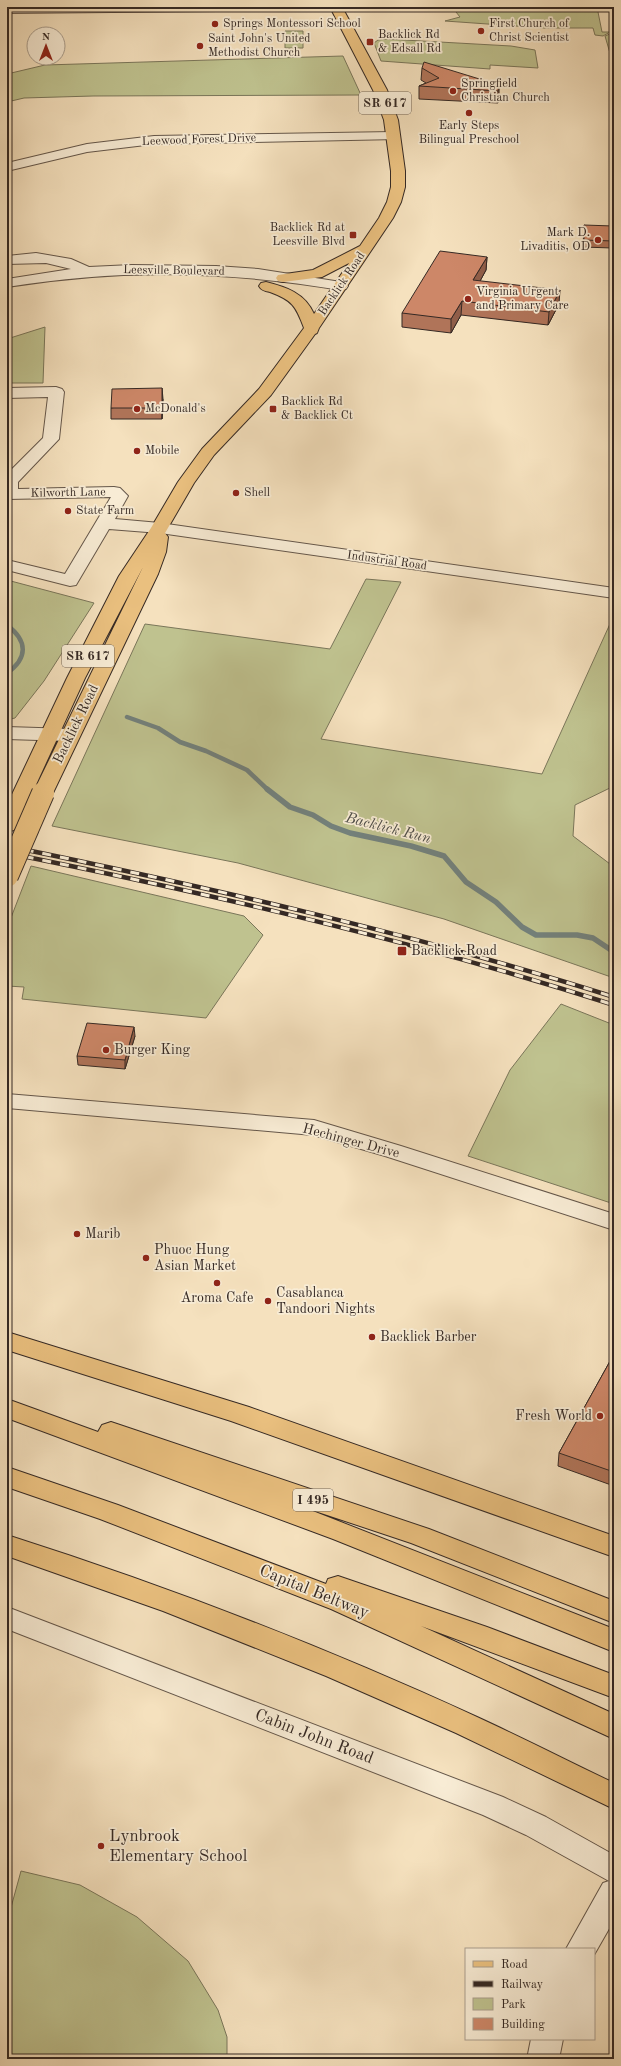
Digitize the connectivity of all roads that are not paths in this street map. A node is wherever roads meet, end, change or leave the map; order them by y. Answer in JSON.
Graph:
{"nodes":[{"id":1,"x":218,"y":7,"type":"edge"},
{"id":2,"x":336,"y":7,"type":"edge"},
{"id":3,"x":7,"y":9,"type":"edge"},
{"id":4,"x":394,"y":136,"type":"junction"},
{"id":5,"x":7,"y":167,"type":"edge"},
{"id":6,"x":366,"y":248,"type":"junction"},
{"id":7,"x":7,"y":260,"type":"edge"},
{"id":8,"x":90,"y":276,"type":"junction"},
{"id":9,"x":283,"y":278,"type":"junction"},
{"id":10,"x":7,"y":283,"type":"edge"},
{"id":11,"x":266,"y":286,"type":"junction"},
{"id":12,"x":338,"y":290,"type":"junction"},
{"id":13,"x":7,"y":294,"type":"edge"},
{"id":14,"x":312,"y":330,"type":"junction"},
{"id":15,"x":7,"y":393,"type":"edge"},
{"id":16,"x":8,"y":494,"type":"edge"},
{"id":17,"x":105,"y":523,"type":"junction"},
{"id":18,"x":160,"y":528,"type":"junction"},
{"id":19,"x":7,"y":565,"type":"edge"},
{"id":20,"x":614,"y":593,"type":"edge"},
{"id":21,"x":7,"y":733,"type":"edge"},
{"id":22,"x":50,"y":733,"type":"junction"},
{"id":23,"x":70,"y":735,"type":"junction"},
{"id":24,"x":7,"y":826,"type":"edge"},
{"id":25,"x":7,"y":876,"type":"edge"},
{"id":26,"x":7,"y":1101,"type":"edge"},
{"id":27,"x":614,"y":1222,"type":"edge"},
{"id":28,"x":7,"y":1341,"type":"edge"},
{"id":29,"x":7,"y":1400,"type":"edge"},
{"id":30,"x":7,"y":1408,"type":"edge"},
{"id":31,"x":7,"y":1477,"type":"edge"},
{"id":32,"x":109,"y":1512,"type":"junction"},
{"id":33,"x":7,"y":1545,"type":"edge"},
{"id":34,"x":614,"y":1547,"type":"edge"},
{"id":35,"x":614,"y":1612,"type":"edge"},
{"id":36,"x":7,"y":1618,"type":"edge"},
{"id":37,"x":614,"y":1641,"type":"edge"},
{"id":38,"x":614,"y":1687,"type":"edge"},
{"id":39,"x":614,"y":1726,"type":"edge"},
{"id":40,"x":614,"y":1797,"type":"edge"},
{"id":41,"x":614,"y":1870,"type":"edge"},
{"id":42,"x":614,"y":1892,"type":"edge"},
{"id":43,"x":582,"y":1948,"type":"edge"},
{"id":44,"x":547,"y":2040,"type":"edge"},
{"id":45,"x":543,"y":2059,"type":"edge"}],
"edges":[{"from":1,"to":3,"type":"street"},
{"from":2,"to":4,"type":"main road","name":"Backlick Road","number":"SR 617"},
{"from":4,"to":5,"type":"street","name":"Leewood Forest Drive"},
{"from":4,"to":6,"type":"main road","name":"Backlick Road","number":"SR 617"},
{"from":6,"to":9,"type":"main road"},
{"from":6,"to":12,"type":"main road","name":"Backlick Road","number":"SR 617"},
{"from":7,"to":8,"type":"street"},
{"from":8,"to":9,"type":"street","name":"Leesville Boulevard"},
{"from":8,"to":10,"type":"street","name":"Leesville Boulevard"},
{"from":8,"to":11,"type":"street","name":"Leesville Boulevard"},
{"from":8,"to":13,"type":"street","name":"Leesville Boulevard"},
{"from":9,"to":12,"type":"street","name":"Leesville Boulevard"},
{"from":11,"to":12,"type":"street","name":"Leesville Boulevard"},
{"from":11,"to":14,"type":"main road"},
{"from":12,"to":14,"type":"main road","name":"Backlick Road","number":"SR 617"},
{"from":14,"to":18,"type":"main road","name":"Backlick Road","number":"SR 617"},
{"from":15,"to":16,"type":"street"},
{"from":16,"to":17,"type":"street","name":"Kilworth Lane"},
{"from":17,"to":18,"type":"street"},
{"from":17,"to":19,"type":"street","name":"Kilworth Lane"},
{"from":18,"to":20,"type":"street","name":"Industrial Road"},
{"from":18,"to":22,"type":"main road","name":"Backlick Road","number":"SR 617"},
{"from":18,"to":23,"type":"main road","name":"Backlick Road","number":"SR 617"},
{"from":21,"to":22,"type":"street"},
{"from":22,"to":23,"type":"street"},
{"from":22,"to":24,"type":"main road","name":"Backlick Road","number":"SR 617"},
{"from":23,"to":25,"type":"main road","name":"Backlick Road","number":"SR 617","bridge":true},
{"from":26,"to":27,"type":"street","name":"Hechinger Drive"},
{"from":28,"to":34,"type":"main road"},
{"from":29,"to":35,"type":"main road","number":"I 495"},
{"from":30,"to":37,"type":"main road"},
{"from":31,"to":32,"type":"main road","name":"Capital Beltway"},
{"from":32,"to":38,"type":"main road"},
{"from":32,"to":39,"type":"main road","name":"Capital Beltway"},
{"from":33,"to":40,"type":"main road"},
{"from":36,"to":41,"type":"street","name":"Cabin John Road"},
{"from":42,"to":43,"type":"street"},
{"from":44,"to":45,"type":"street"}]}
